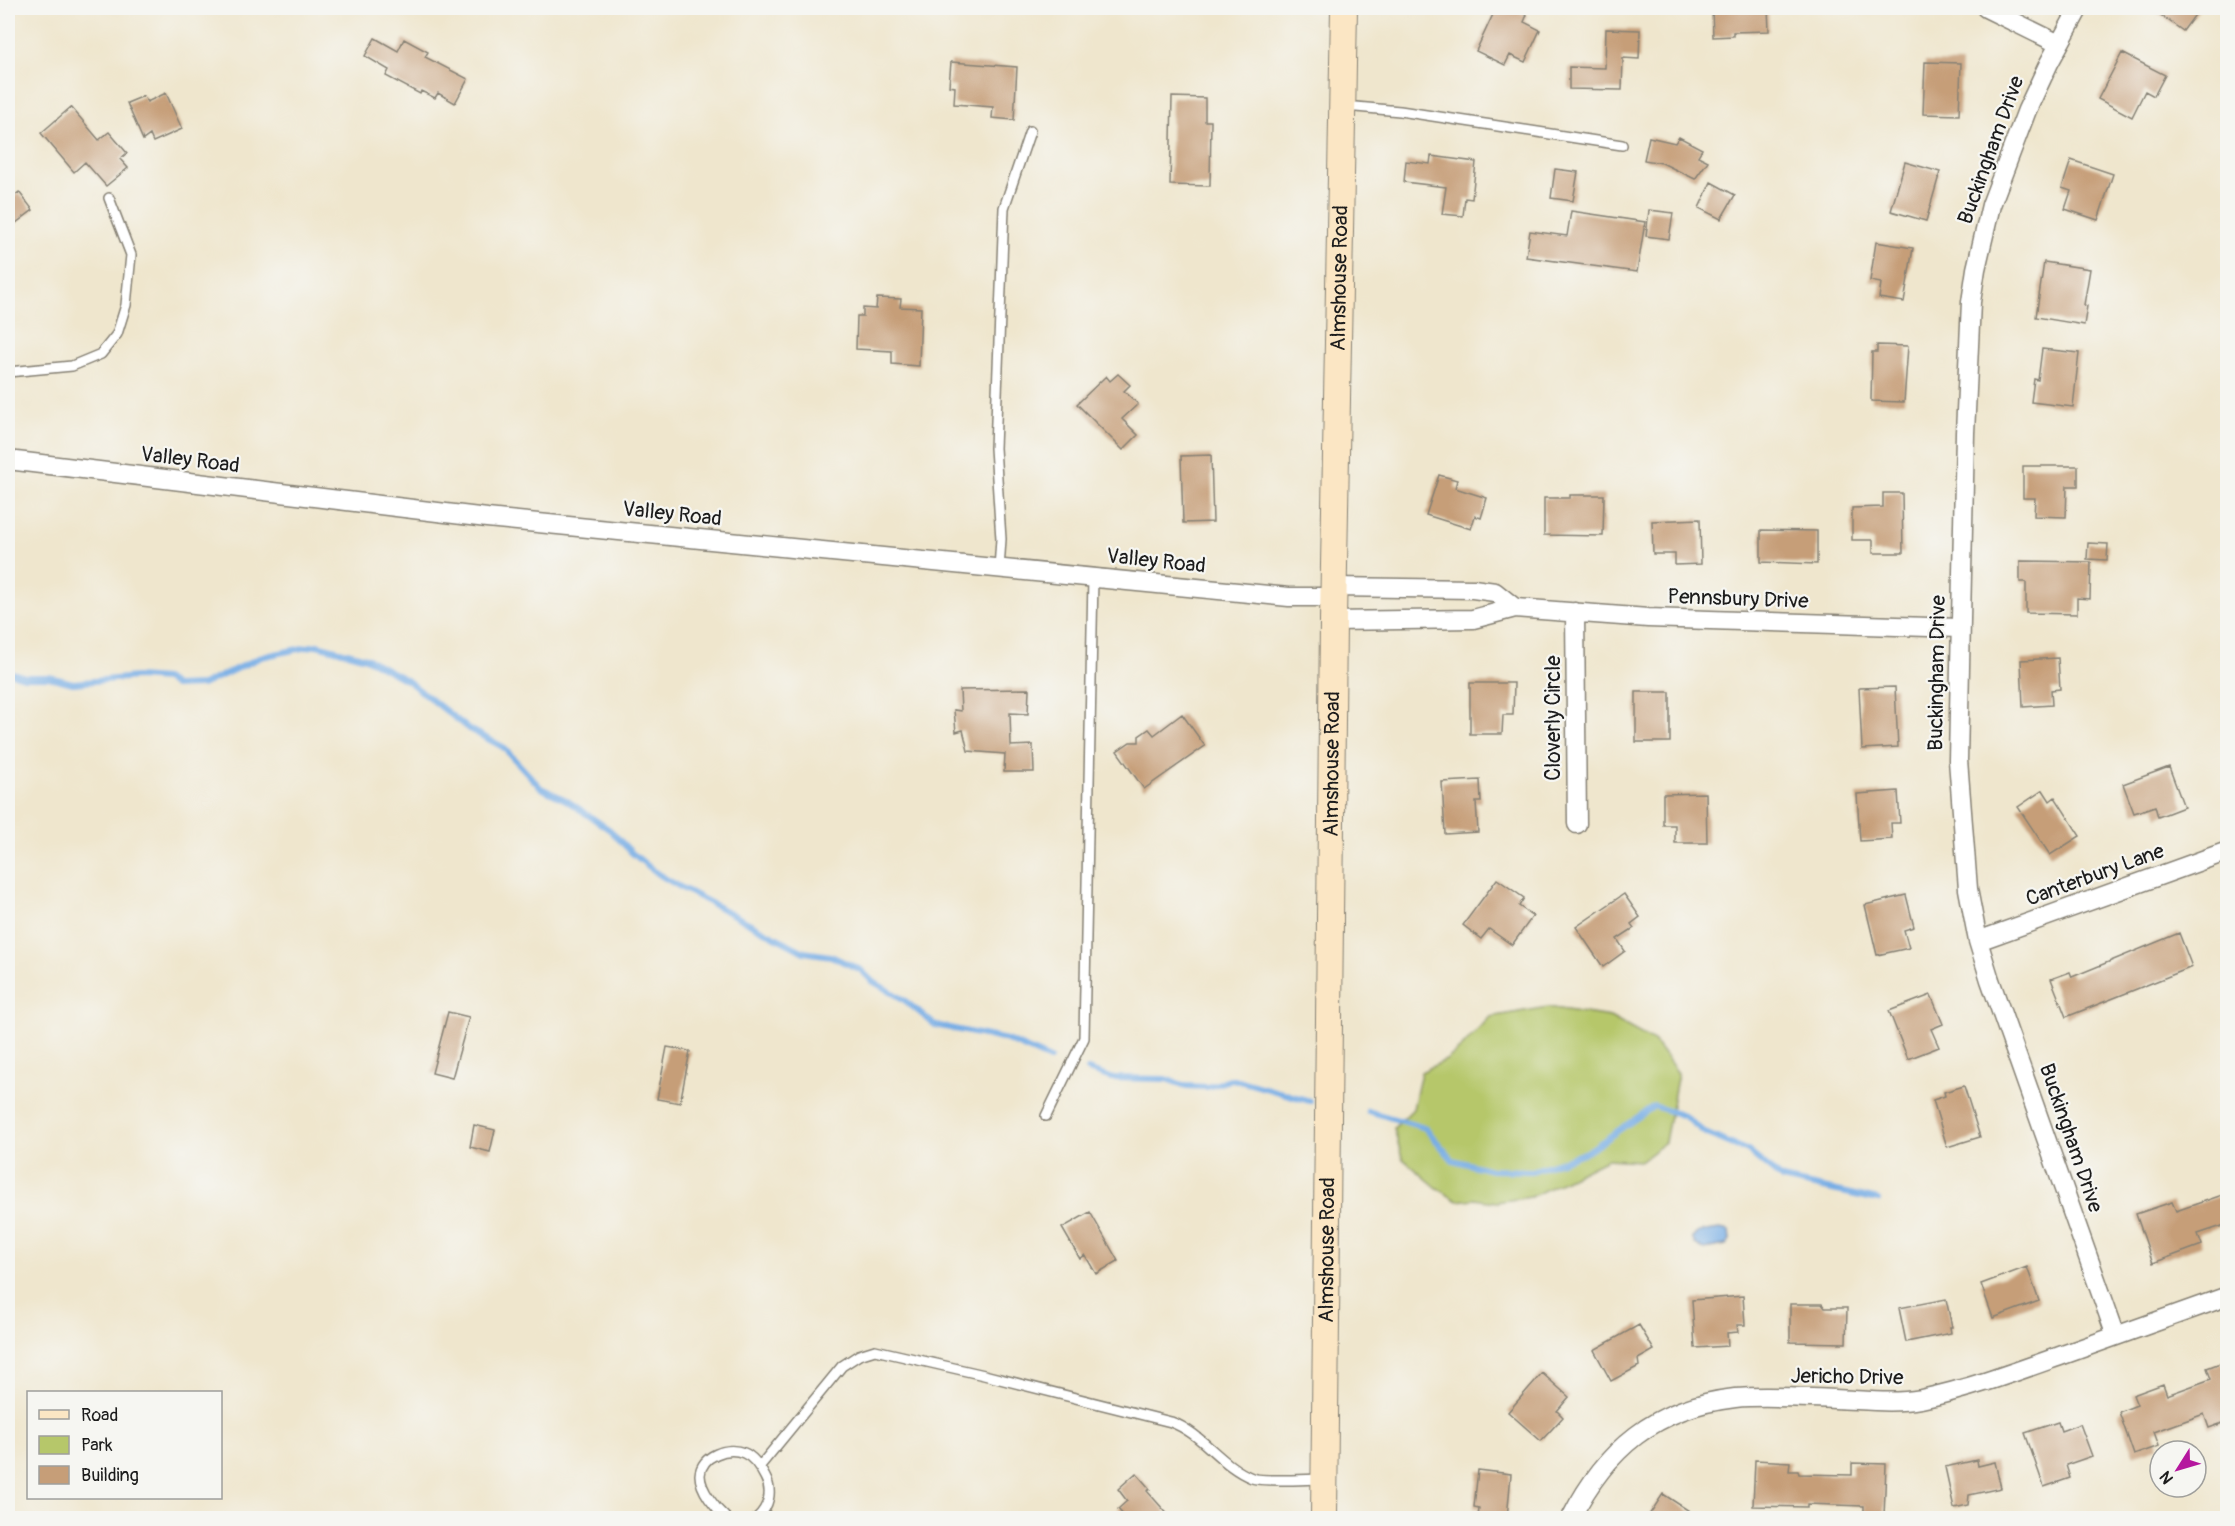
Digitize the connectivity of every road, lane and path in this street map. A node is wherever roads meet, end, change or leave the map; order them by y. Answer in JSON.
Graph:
{"nodes":[{"id":1,"x":1344,"y":8,"type":"edge"},
{"id":2,"x":1986,"y":8,"type":"edge"},
{"id":3,"x":2079,"y":8,"type":"edge"},
{"id":4,"x":2059,"y":44,"type":"junction"},
{"id":5,"x":1343,"y":106,"type":"junction"},
{"id":6,"x":1030,"y":131,"type":"dead end"},
{"id":7,"x":1622,"y":145,"type":"dead end"},
{"id":8,"x":109,"y":198,"type":"dead end"},
{"id":9,"x":8,"y":372,"type":"edge"},
{"id":10,"x":8,"y":460,"type":"edge"},
{"id":11,"x":999,"y":569,"type":"junction"},
{"id":12,"x":1093,"y":578,"type":"junction"},
{"id":13,"x":1333,"y":602,"type":"junction"},
{"id":14,"x":1515,"y":608,"type":"junction"},
{"id":15,"x":1575,"y":612,"type":"junction"},
{"id":16,"x":1960,"y":628,"type":"junction"},
{"id":17,"x":1576,"y":824,"type":"dead end"},
{"id":18,"x":2228,"y":851,"type":"edge"},
{"id":19,"x":1978,"y":941,"type":"junction"},
{"id":20,"x":1046,"y":1116,"type":"dead end"},
{"id":21,"x":2228,"y":1296,"type":"edge"},
{"id":22,"x":2116,"y":1336,"type":"junction"},
{"id":23,"x":760,"y":1466,"type":"junction"},
{"id":24,"x":1325,"y":1479,"type":"junction"},
{"id":25,"x":726,"y":1518,"type":"edge"},
{"id":26,"x":757,"y":1518,"type":"edge"},
{"id":27,"x":1324,"y":1518,"type":"edge"},
{"id":28,"x":1571,"y":1518,"type":"edge"}],
"edges":[{"from":1,"to":5,"type":"main road","name":"Almshouse Road"},
{"from":2,"to":4,"type":"street"},
{"from":3,"to":4,"type":"street","name":"Buckingham Drive"},
{"from":4,"to":16,"type":"street","name":"Buckingham Drive"},
{"from":5,"to":7,"type":"lane"},
{"from":5,"to":13,"type":"main road","name":"Almshouse Road"},
{"from":6,"to":11,"type":"lane"},
{"from":8,"to":9,"type":"lane"},
{"from":10,"to":11,"type":"street","name":"Valley Road"},
{"from":11,"to":12,"type":"street","name":"Valley Road"},
{"from":12,"to":13,"type":"street","name":"Valley Road"},
{"from":12,"to":20,"type":"lane"},
{"from":13,"to":14,"type":"street","name":"Pennsbury Drive"},
{"from":13,"to":14,"type":"street"},
{"from":13,"to":24,"type":"main road","name":"Almshouse Road"},
{"from":14,"to":15,"type":"street","name":"Pennsbury Drive"},
{"from":15,"to":16,"type":"street","name":"Pennsbury Drive"},
{"from":15,"to":17,"type":"street","name":"Cloverly Circle"},
{"from":16,"to":19,"type":"street","name":"Buckingham Drive"},
{"from":18,"to":19,"type":"street","name":"Canterbury Lane"},
{"from":19,"to":22,"type":"street","name":"Buckingham Drive"},
{"from":21,"to":22,"type":"street","name":"Jericho Drive"},
{"from":22,"to":28,"type":"street","name":"Jericho Drive"},
{"from":23,"to":24,"type":"lane"},
{"from":23,"to":25,"type":"lane"},
{"from":23,"to":26,"type":"lane"},
{"from":24,"to":27,"type":"main road","name":"Almshouse Road"}]}
